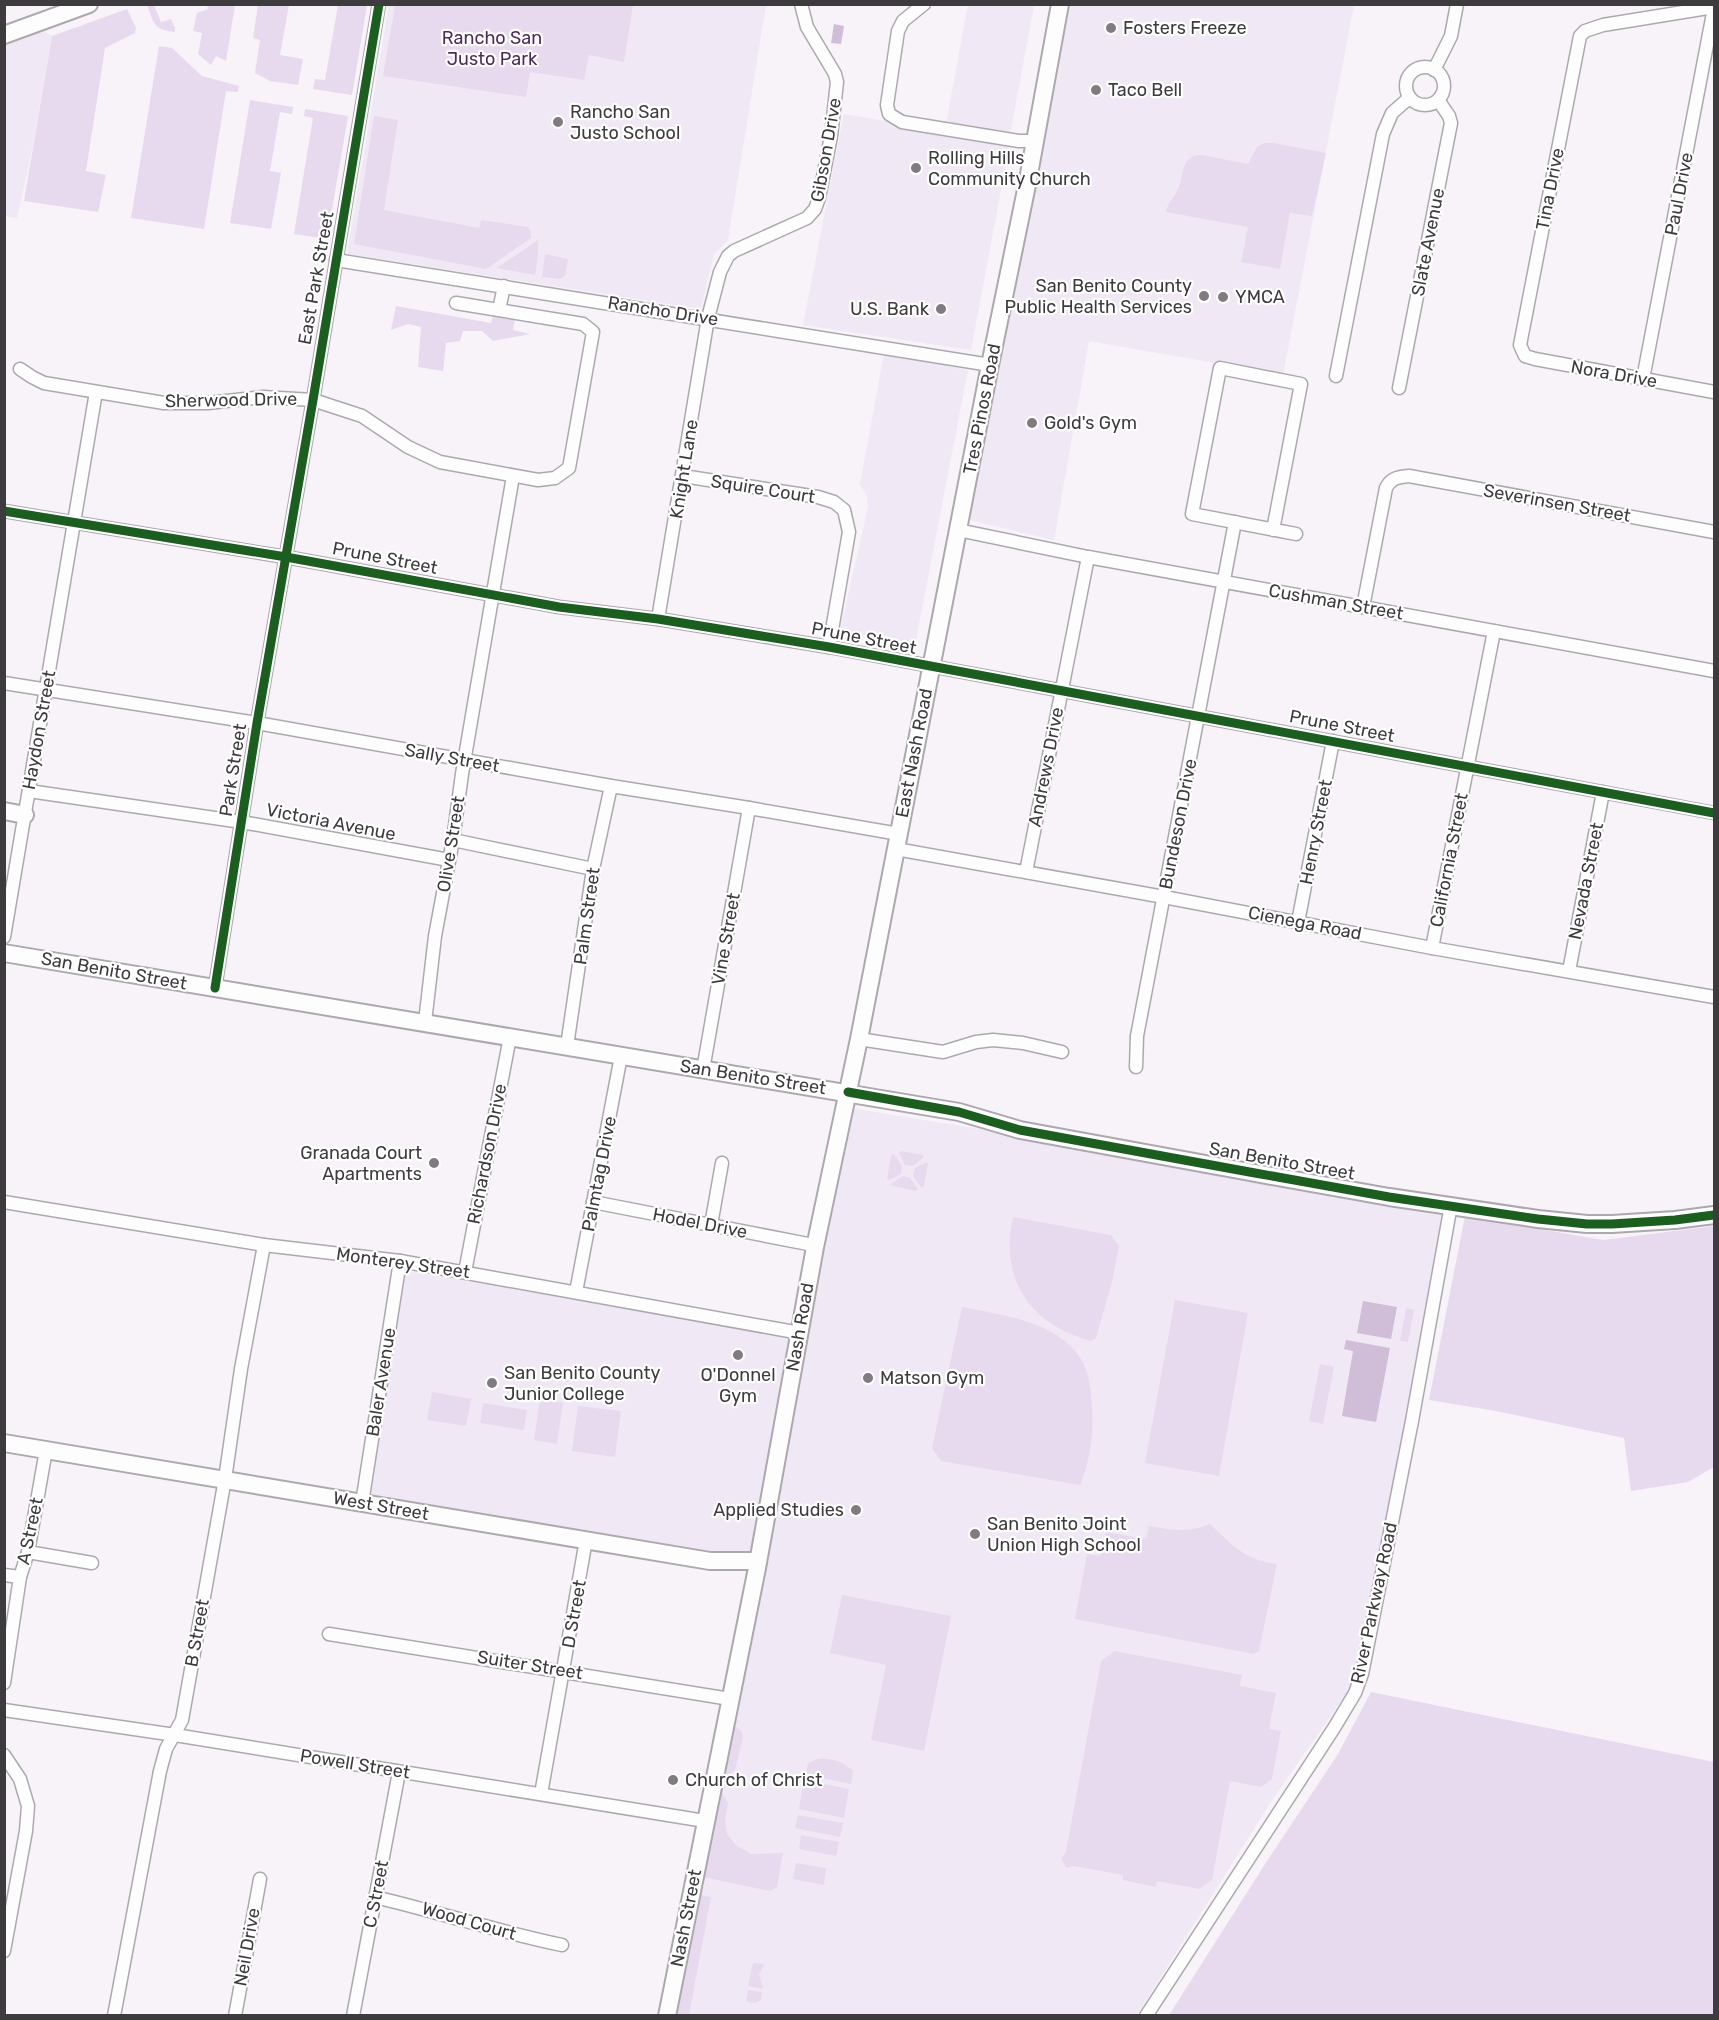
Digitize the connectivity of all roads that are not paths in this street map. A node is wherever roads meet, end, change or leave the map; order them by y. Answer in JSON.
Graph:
{"nodes":[{"id":1,"x":89,"y":4,"type":"edge"},
{"id":2,"x":379,"y":4,"type":"edge"},
{"id":3,"x":801,"y":4,"type":"edge"},
{"id":4,"x":924,"y":4,"type":"edge"},
{"id":5,"x":1060,"y":4,"type":"edge"},
{"id":6,"x":1457,"y":4,"type":"edge"},
{"id":7,"x":1714,"y":7,"type":"edge"},
{"id":8,"x":4,"y":34,"type":"edge"},
{"id":9,"x":1434,"y":70,"type":"junction"},
{"id":10,"x":1409,"y":98,"type":"junction"},
{"id":11,"x":1438,"y":100,"type":"junction"},
{"id":12,"x":1035,"y":141,"type":"junction"},
{"id":13,"x":336,"y":260,"type":"junction"},
{"id":14,"x":504,"y":286,"type":"junction"},
{"id":15,"x":456,"y":303,"type":"dead end"},
{"id":16,"x":499,"y":310,"type":"junction"},
{"id":17,"x":708,"y":318,"type":"junction"},
{"id":18,"x":1520,"y":345,"type":"joint"},
{"id":19,"x":990,"y":365,"type":"junction"},
{"id":20,"x":20,"y":369,"type":"dead end"},
{"id":21,"x":1336,"y":376,"type":"dead end"},
{"id":22,"x":1643,"y":379,"type":"junction"},
{"id":23,"x":1399,"y":388,"type":"dead end"},
{"id":24,"x":96,"y":392,"type":"junction"},
{"id":25,"x":1714,"y":392,"type":"edge"},
{"id":26,"x":313,"y":400,"type":"junction"},
{"id":27,"x":513,"y":476,"type":"junction"},
{"id":28,"x":683,"y":476,"type":"junction"},
{"id":29,"x":4,"y":511,"type":"edge"},
{"id":30,"x":1235,"y":522,"type":"junction"},
{"id":31,"x":74,"y":523,"type":"junction"},
{"id":32,"x":958,"y":530,"type":"junction"},
{"id":33,"x":1273,"y":530,"type":"junction"},
{"id":34,"x":1714,"y":532,"type":"edge"},
{"id":35,"x":1296,"y":534,"type":"dead end"},
{"id":36,"x":286,"y":557,"type":"junction"},
{"id":37,"x":1088,"y":557,"type":"junction"},
{"id":38,"x":1224,"y":582,"type":"junction"},
{"id":39,"x":493,"y":596,"type":"junction"},
{"id":40,"x":1363,"y":607,"type":"junction"},
{"id":41,"x":658,"y":620,"type":"junction"},
{"id":42,"x":1494,"y":631,"type":"junction"},
{"id":43,"x":830,"y":647,"type":"junction"},
{"id":44,"x":931,"y":667,"type":"junction"},
{"id":45,"x":1714,"y":671,"type":"edge"},
{"id":46,"x":4,"y":683,"type":"edge"},
{"id":47,"x":46,"y":690,"type":"junction"},
{"id":48,"x":1061,"y":691,"type":"junction"},
{"id":49,"x":1199,"y":716,"type":"junction"},
{"id":50,"x":257,"y":723,"type":"junction"},
{"id":51,"x":1333,"y":741,"type":"junction"},
{"id":52,"x":464,"y":760,"type":"junction"},
{"id":53,"x":1466,"y":766,"type":"junction"},
{"id":54,"x":611,"y":786,"type":"junction"},
{"id":55,"x":29,"y":791,"type":"junction"},
{"id":56,"x":1603,"y":792,"type":"junction"},
{"id":57,"x":749,"y":808,"type":"junction"},
{"id":58,"x":4,"y":811,"type":"edge"},
{"id":59,"x":1714,"y":813,"type":"edge"},
{"id":60,"x":25,"y":815,"type":"junction"},
{"id":61,"x":242,"y":822,"type":"junction"},
{"id":62,"x":453,"y":840,"type":"junction"},
{"id":63,"x":897,"y":842,"type":"junction"},
{"id":64,"x":449,"y":860,"type":"junction"},
{"id":65,"x":593,"y":869,"type":"junction"},
{"id":66,"x":1026,"y":872,"type":"junction"},
{"id":67,"x":1164,"y":897,"type":"junction"},
{"id":68,"x":1298,"y":922,"type":"junction"},
{"id":69,"x":4,"y":937,"type":"edge"},
{"id":70,"x":1432,"y":948,"type":"junction"},
{"id":71,"x":4,"y":953,"type":"edge"},
{"id":72,"x":1569,"y":971,"type":"junction"},
{"id":73,"x":215,"y":988,"type":"junction"},
{"id":74,"x":1714,"y":997,"type":"edge"},
{"id":75,"x":424,"y":1022,"type":"junction"},
{"id":76,"x":510,"y":1037,"type":"junction"},
{"id":77,"x":859,"y":1039,"type":"junction"},
{"id":78,"x":567,"y":1046,"type":"junction"},
{"id":79,"x":1062,"y":1052,"type":"dead end"},
{"id":80,"x":621,"y":1056,"type":"junction"},
{"id":81,"x":1136,"y":1067,"type":"dead end"},
{"id":82,"x":703,"y":1070,"type":"junction"},
{"id":83,"x":848,"y":1092,"type":"junction"},
{"id":84,"x":722,"y":1163,"type":"dead end"},
{"id":85,"x":4,"y":1202,"type":"edge"},
{"id":86,"x":593,"y":1202,"type":"junction"},
{"id":87,"x":1451,"y":1205,"type":"junction"},
{"id":88,"x":1714,"y":1215,"type":"edge"},
{"id":89,"x":711,"y":1225,"type":"junction"},
{"id":90,"x":808,"y":1244,"type":"dead end"},
{"id":91,"x":264,"y":1245,"type":"junction"},
{"id":92,"x":400,"y":1261,"type":"junction"},
{"id":93,"x":465,"y":1272,"type":"junction"},
{"id":94,"x":576,"y":1292,"type":"junction"},
{"id":95,"x":800,"y":1333,"type":"junction"},
{"id":96,"x":4,"y":1443,"type":"edge"},
{"id":97,"x":46,"y":1450,"type":"junction"},
{"id":98,"x":225,"y":1479,"type":"junction"},
{"id":99,"x":362,"y":1503,"type":"junction"},
{"id":100,"x":586,"y":1540,"type":"junction"},
{"id":101,"x":28,"y":1552,"type":"junction"},
{"id":102,"x":758,"y":1561,"type":"junction"},
{"id":103,"x":92,"y":1563,"type":"dead end"},
{"id":104,"x":4,"y":1575,"type":"edge"},
{"id":105,"x":20,"y":1577,"type":"junction"},
{"id":106,"x":330,"y":1634,"type":"dead end"},
{"id":107,"x":564,"y":1670,"type":"junction"},
{"id":108,"x":4,"y":1683,"type":"edge"},
{"id":109,"x":730,"y":1699,"type":"junction"},
{"id":110,"x":4,"y":1710,"type":"edge"},
{"id":111,"x":175,"y":1735,"type":"junction"},
{"id":112,"x":4,"y":1755,"type":"edge"},
{"id":113,"x":399,"y":1772,"type":"junction"},
{"id":114,"x":541,"y":1794,"type":"junction"},
{"id":115,"x":705,"y":1821,"type":"junction"},
{"id":116,"x":260,"y":1879,"type":"dead end"},
{"id":117,"x":375,"y":1897,"type":"junction"},
{"id":118,"x":562,"y":1945,"type":"dead end"},
{"id":119,"x":4,"y":1951,"type":"edge"},
{"id":120,"x":114,"y":2016,"type":"edge"},
{"id":121,"x":235,"y":2016,"type":"edge"},
{"id":122,"x":353,"y":2016,"type":"edge"},
{"id":123,"x":667,"y":2016,"type":"edge"},
{"id":124,"x":1146,"y":2016,"type":"edge"}],
"edges":[{"from":1,"to":8,"type":"street"},
{"from":2,"to":13,"type":"street","name":"East Park Street"},
{"from":3,"to":17,"type":"street","name":"Gibson Drive"},
{"from":4,"to":12,"type":"street"},
{"from":5,"to":12,"type":"street","name":"Tres Pinos Road"},
{"from":6,"to":9,"type":"street"},
{"from":7,"to":18,"type":"street","name":"Tina Drive"},
{"from":7,"to":22,"type":"street","name":"Paul Drive"},
{"from":9,"to":10,"type":"street"},
{"from":9,"to":11,"type":"street"},
{"from":10,"to":11,"type":"street"},
{"from":10,"to":21,"type":"street"},
{"from":11,"to":23,"type":"street","name":"Slate Avenue"},
{"from":12,"to":19,"type":"street","name":"Tres Pinos Road"},
{"from":13,"to":14,"type":"street","name":"Rancho Drive"},
{"from":13,"to":26,"type":"street","name":"East Park Street"},
{"from":14,"to":16,"type":"street"},
{"from":14,"to":17,"type":"street","name":"Rancho Drive"},
{"from":15,"to":16,"type":"street"},
{"from":16,"to":27,"type":"street","name":"Sherwood Drive"},
{"from":17,"to":19,"type":"street","name":"Rancho Drive"},
{"from":17,"to":28,"type":"street","name":"Knight Lane"},
{"from":18,"to":22,"type":"street","name":"Nora Drive"},
{"from":19,"to":32,"type":"street","name":"Tres Pinos Road"},
{"from":20,"to":24,"type":"street","name":"Sherwood Drive"},
{"from":22,"to":25,"type":"street","name":"Nora Drive"},
{"from":24,"to":26,"type":"street","name":"Sherwood Drive"},
{"from":24,"to":31,"type":"street","name":"Haydon Street"},
{"from":26,"to":27,"type":"street","name":"Sherwood Drive"},
{"from":26,"to":36,"type":"street","name":"East Park Street"},
{"from":27,"to":39,"type":"street","name":"Olive Street"},
{"from":28,"to":41,"type":"street","name":"Knight Lane"},
{"from":28,"to":43,"type":"street","name":"Squire Court"},
{"from":29,"to":31,"type":"street","name":"Prune Street"},
{"from":30,"to":33,"type":"street"},
{"from":30,"to":33,"type":"street"},
{"from":30,"to":38,"type":"street","name":"Bundeson Drive"},
{"from":31,"to":36,"type":"street","name":"Prune Street"},
{"from":31,"to":47,"type":"street","name":"Haydon Street"},
{"from":32,"to":37,"type":"street","name":"Cushman Street"},
{"from":32,"to":44,"type":"street","name":"East Nash Road"},
{"from":33,"to":35,"type":"street"},
{"from":34,"to":40,"type":"street","name":"Severinsen Street"},
{"from":36,"to":39,"type":"street","name":"Prune Street"},
{"from":36,"to":50,"type":"street","name":"Park Street"},
{"from":37,"to":38,"type":"street","name":"Cushman Street"},
{"from":37,"to":48,"type":"street","name":"Andrews Drive"},
{"from":38,"to":40,"type":"street","name":"Cushman Street"},
{"from":38,"to":49,"type":"street","name":"Bundeson Drive"},
{"from":39,"to":41,"type":"street","name":"Prune Street"},
{"from":39,"to":52,"type":"street","name":"Olive Street"},
{"from":40,"to":42,"type":"street","name":"Cushman Street"},
{"from":41,"to":43,"type":"street","name":"Prune Street"},
{"from":42,"to":45,"type":"street","name":"Cushman Street"},
{"from":42,"to":53,"type":"street","name":"California Street"},
{"from":43,"to":44,"type":"street","name":"Prune Street"},
{"from":44,"to":48,"type":"street","name":"Prune Street"},
{"from":44,"to":63,"type":"street","name":"East Nash Road"},
{"from":46,"to":47,"type":"street","name":"Sally Street"},
{"from":47,"to":50,"type":"street","name":"Sally Street"},
{"from":47,"to":55,"type":"street","name":"Haydon Street"},
{"from":48,"to":49,"type":"street","name":"Prune Street"},
{"from":48,"to":66,"type":"street","name":"Andrews Drive"},
{"from":49,"to":51,"type":"street","name":"Prune Street"},
{"from":49,"to":67,"type":"street","name":"Bundeson Drive"},
{"from":50,"to":52,"type":"street","name":"Sally Street"},
{"from":50,"to":61,"type":"street","name":"Park Street"},
{"from":51,"to":53,"type":"street","name":"Prune Street"},
{"from":51,"to":68,"type":"street","name":"Henry Street"},
{"from":52,"to":54,"type":"street","name":"Sally Street"},
{"from":52,"to":62,"type":"street","name":"Olive Street"},
{"from":53,"to":56,"type":"street","name":"Prune Street"},
{"from":53,"to":70,"type":"street","name":"California Street"},
{"from":54,"to":57,"type":"street","name":"Sally Street"},
{"from":54,"to":65,"type":"street","name":"Palm Street"},
{"from":55,"to":60,"type":"street","name":"Haydon Street"},
{"from":55,"to":61,"type":"street","name":"Victoria Avenue"},
{"from":56,"to":59,"type":"street","name":"Prune Street"},
{"from":56,"to":72,"type":"street","name":"Nevada Street"},
{"from":57,"to":63,"type":"street","name":"Sally Street"},
{"from":57,"to":82,"type":"street","name":"Vine Street"},
{"from":58,"to":60,"type":"street"},
{"from":60,"to":69,"type":"street","name":"Haydon Street"},
{"from":61,"to":64,"type":"street","name":"Victoria Avenue"},
{"from":61,"to":73,"type":"street","name":"Park Street"},
{"from":62,"to":64,"type":"street","name":"Olive Street"},
{"from":62,"to":65,"type":"street"},
{"from":63,"to":66,"type":"street","name":"Cienega Road"},
{"from":63,"to":77,"type":"street","name":"Nash Road"},
{"from":64,"to":75,"type":"street","name":"Olive Street"},
{"from":65,"to":78,"type":"street","name":"Palm Street"},
{"from":66,"to":67,"type":"street","name":"Cienega Road"},
{"from":67,"to":68,"type":"street","name":"Cienega Road"},
{"from":67,"to":81,"type":"street","name":"Bundeson Drive"},
{"from":68,"to":70,"type":"street","name":"Cienega Road"},
{"from":70,"to":72,"type":"street","name":"Cienega Road"},
{"from":71,"to":73,"type":"street","name":"San Benito Street"},
{"from":72,"to":74,"type":"street","name":"Cienega Road"},
{"from":73,"to":75,"type":"street","name":"San Benito Street"},
{"from":75,"to":76,"type":"street","name":"San Benito Street"},
{"from":76,"to":78,"type":"street","name":"San Benito Street"},
{"from":76,"to":93,"type":"street","name":"Richardson Drive"},
{"from":77,"to":79,"type":"street"},
{"from":77,"to":83,"type":"street","name":"Nash Road"},
{"from":78,"to":80,"type":"street","name":"San Benito Street"},
{"from":80,"to":82,"type":"street","name":"San Benito Street"},
{"from":80,"to":86,"type":"street","name":"Palmtag Drive"},
{"from":82,"to":83,"type":"street","name":"San Benito Street"},
{"from":83,"to":87,"type":"street","name":"San Benito Street"},
{"from":83,"to":95,"type":"street","name":"Nash Road"},
{"from":84,"to":89,"type":"street"},
{"from":85,"to":91,"type":"street","name":"Monterey Street"},
{"from":86,"to":89,"type":"street","name":"Hodel Drive"},
{"from":86,"to":94,"type":"street","name":"Palmtag Drive"},
{"from":87,"to":88,"type":"street","name":"San Benito Street"},
{"from":87,"to":124,"type":"street","name":"River Parkway Road"},
{"from":89,"to":90,"type":"street","name":"Hodel Drive"},
{"from":91,"to":92,"type":"street","name":"Monterey Street"},
{"from":91,"to":98,"type":"street","name":"B Street"},
{"from":92,"to":93,"type":"street","name":"Monterey Street"},
{"from":92,"to":99,"type":"street","name":"Baler Avenue"},
{"from":93,"to":94,"type":"street","name":"Monterey Street"},
{"from":94,"to":95,"type":"street","name":"Monterey Street"},
{"from":95,"to":102,"type":"street","name":"Nash Road"},
{"from":96,"to":97,"type":"street","name":"West Street"},
{"from":97,"to":98,"type":"street","name":"West Street"},
{"from":97,"to":101,"type":"street","name":"A Street"},
{"from":98,"to":99,"type":"street","name":"West Street"},
{"from":98,"to":111,"type":"street","name":"B Street"},
{"from":99,"to":100,"type":"street","name":"West Street"},
{"from":100,"to":102,"type":"street","name":"West Street"},
{"from":100,"to":107,"type":"street","name":"D Street"},
{"from":101,"to":103,"type":"street"},
{"from":101,"to":105,"type":"street","name":"A Street"},
{"from":102,"to":109,"type":"street","name":"Nash Road"},
{"from":104,"to":105,"type":"street"},
{"from":105,"to":108,"type":"street","name":"A Street"},
{"from":106,"to":107,"type":"street","name":"Suiter Street"},
{"from":107,"to":109,"type":"street","name":"Suiter Street"},
{"from":107,"to":114,"type":"street","name":"D Street"},
{"from":109,"to":115,"type":"street","name":"Nash Road"},
{"from":110,"to":111,"type":"street","name":"Powell Street"},
{"from":111,"to":113,"type":"street","name":"Powell Street"},
{"from":111,"to":120,"type":"street","name":"B Street"},
{"from":112,"to":119,"type":"street"},
{"from":113,"to":114,"type":"street","name":"Powell Street"},
{"from":113,"to":117,"type":"street","name":"C Street"},
{"from":114,"to":115,"type":"street","name":"Powell Street"},
{"from":115,"to":123,"type":"street","name":"Nash Street"},
{"from":116,"to":121,"type":"street","name":"Neil Drive"},
{"from":117,"to":118,"type":"street","name":"Wood Court"},
{"from":117,"to":122,"type":"street","name":"C Street"}]}
